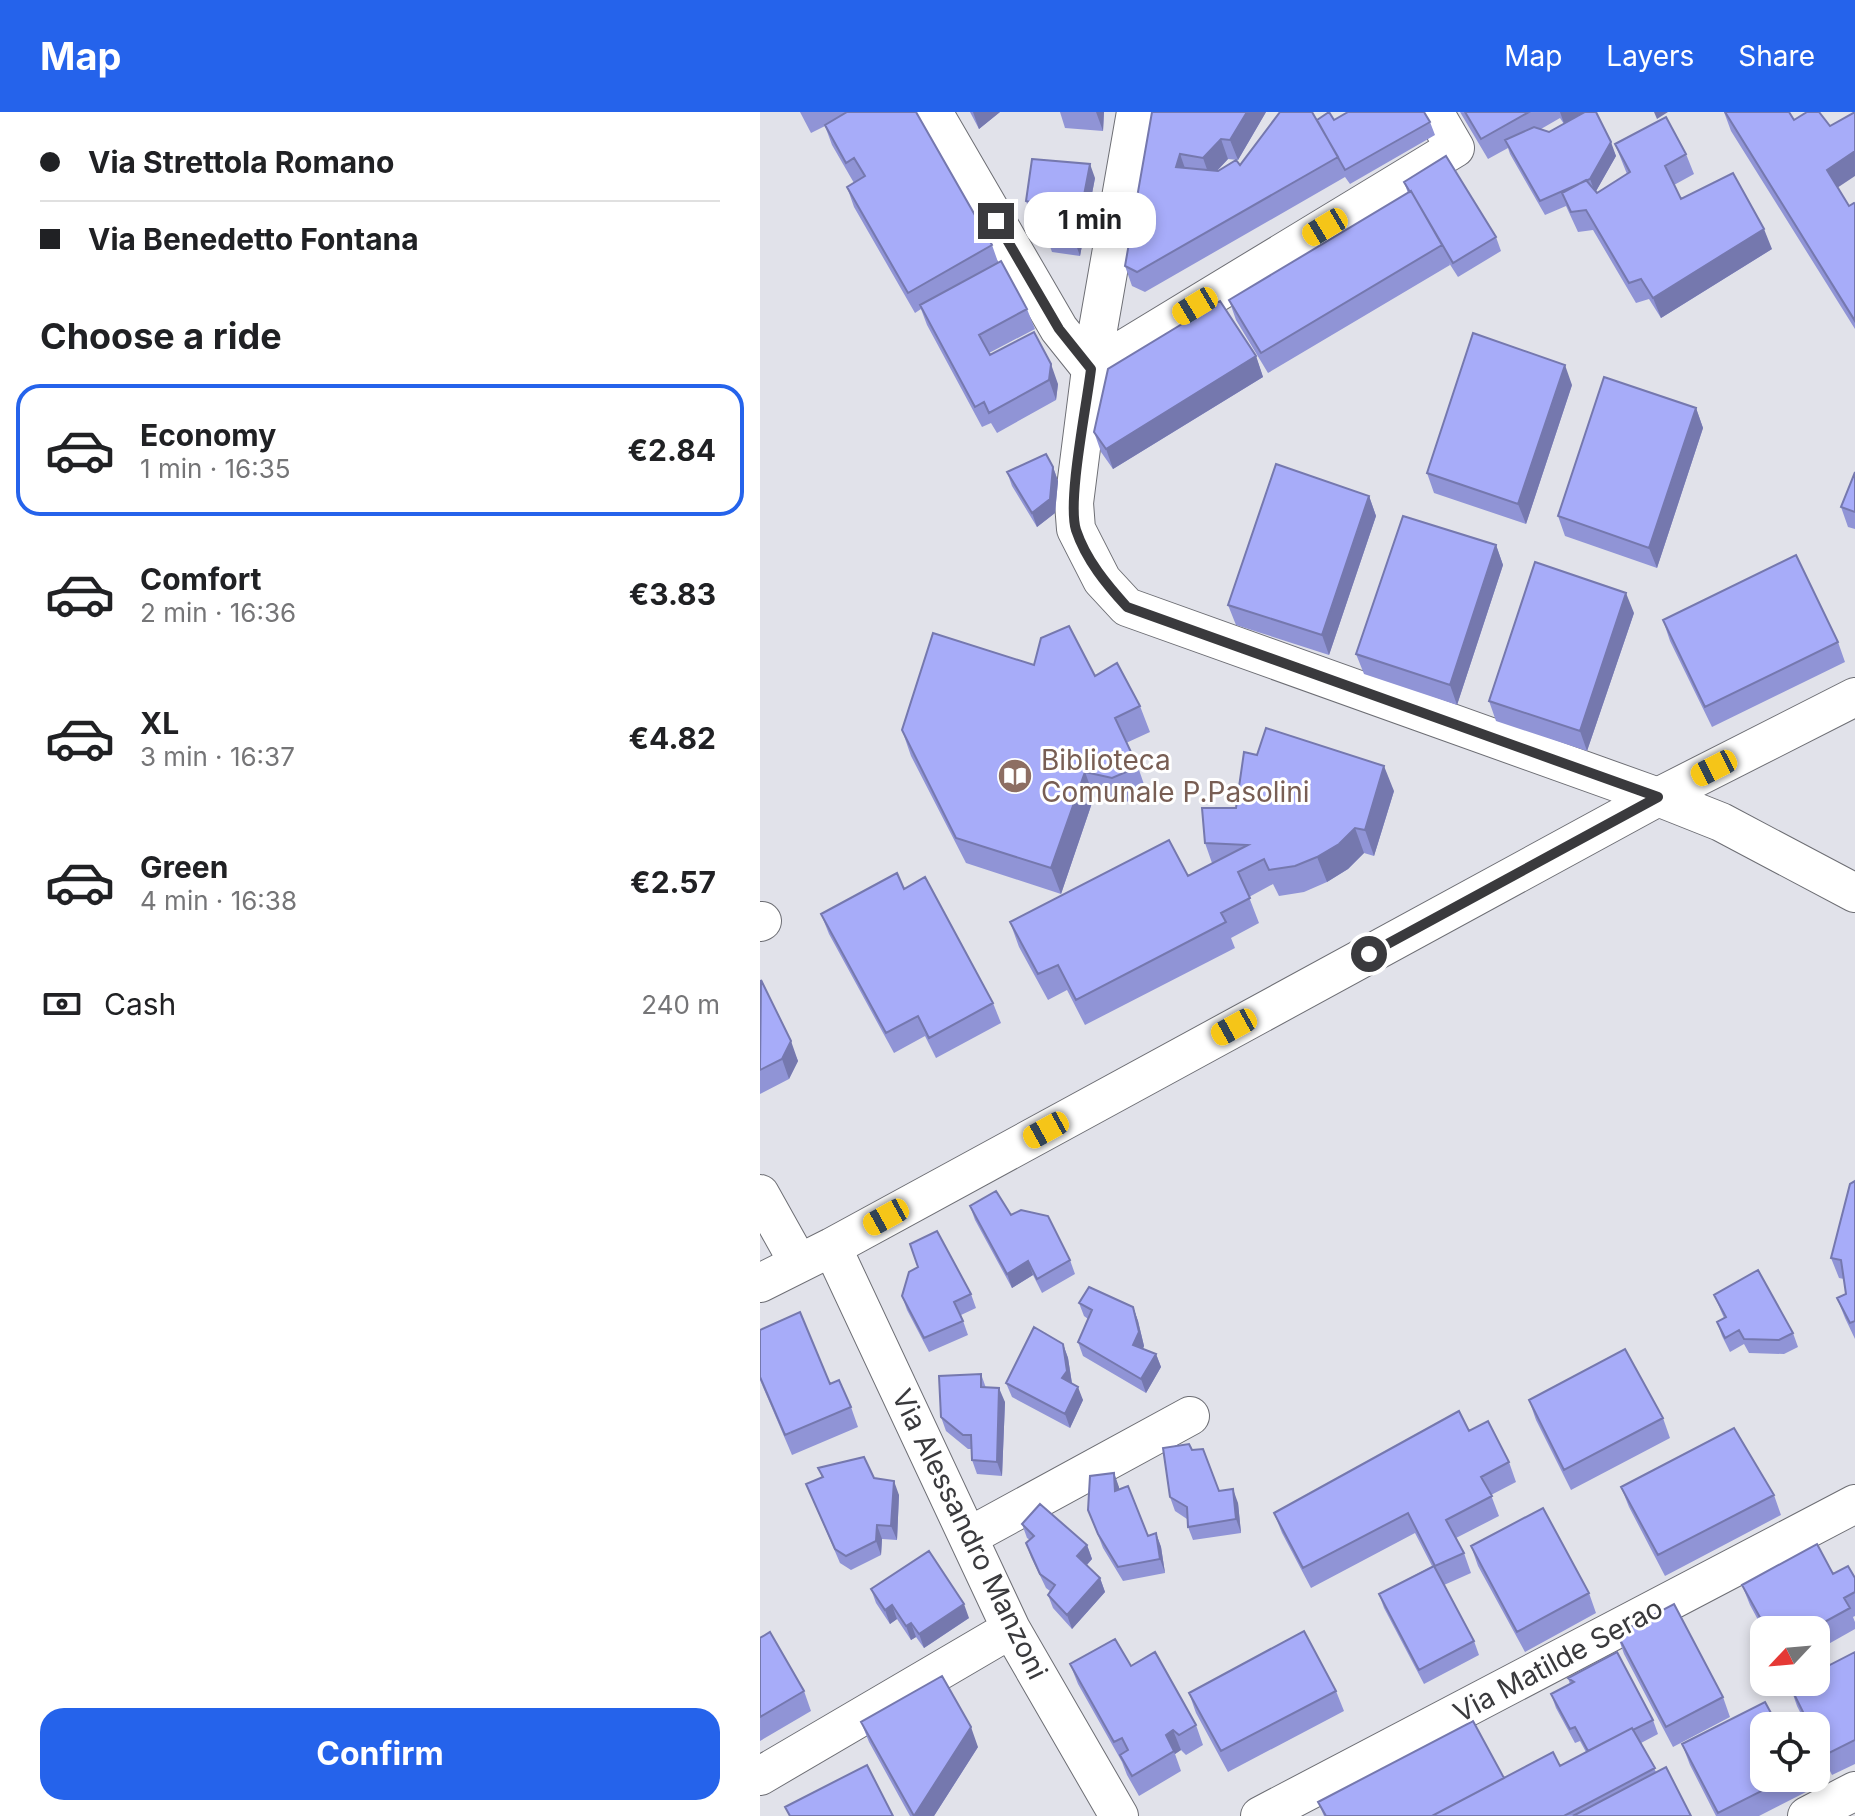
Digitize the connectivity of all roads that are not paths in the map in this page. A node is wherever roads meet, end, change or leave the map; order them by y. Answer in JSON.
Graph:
{"nodes":[{"id":1,"x":933,"y":112,"type":"edge"},
{"id":2,"x":1136,"y":112,"type":"edge"},
{"id":3,"x":1434,"y":112,"type":"edge"},
{"id":4,"x":1091,"y":369,"type":"junction"},
{"id":5,"x":1855,"y":697,"type":"edge"},
{"id":6,"x":1658,"y":797,"type":"junction"},
{"id":7,"x":1855,"y":893,"type":"edge"},
{"id":8,"x":760,"y":1194,"type":"edge"},
{"id":9,"x":832,"y":1247,"type":"junction"},
{"id":10,"x":798,"y":1262,"type":"junction"},
{"id":11,"x":760,"y":1283,"type":"edge"},
{"id":12,"x":1190,"y":1416,"type":"dead end"},
{"id":13,"x":1855,"y":1504,"type":"edge"},
{"id":14,"x":968,"y":1537,"type":"junction"},
{"id":15,"x":1011,"y":1629,"type":"junction"},
{"id":16,"x":760,"y":1776,"type":"edge"},
{"id":17,"x":1855,"y":1791,"type":"edge"},
{"id":18,"x":1119,"y":1816,"type":"edge"},
{"id":19,"x":1260,"y":1816,"type":"edge"},
{"id":20,"x":1807,"y":1816,"type":"edge"}],
"edges":[{"from":1,"to":4,"type":"street"},
{"from":2,"to":4,"type":"street"},
{"from":3,"to":4,"type":"street"},
{"from":4,"to":6,"type":"street"},
{"from":5,"to":6,"type":"street"},
{"from":6,"to":7,"type":"street"},
{"from":6,"to":9,"type":"street"},
{"from":8,"to":10,"type":"street"},
{"from":9,"to":10,"type":"street"},
{"from":9,"to":14,"type":"street","name":"Via Alessandro Manzoni"},
{"from":10,"to":11,"type":"street"},
{"from":12,"to":14,"type":"street"},
{"from":13,"to":19,"type":"street","name":"Via Matilde Serao"},
{"from":14,"to":15,"type":"street","name":"Via Alessandro Manzoni"},
{"from":15,"to":16,"type":"street"},
{"from":15,"to":18,"type":"street","name":"Via Alessandro Manzoni"},
{"from":17,"to":20,"type":"street"}]}
